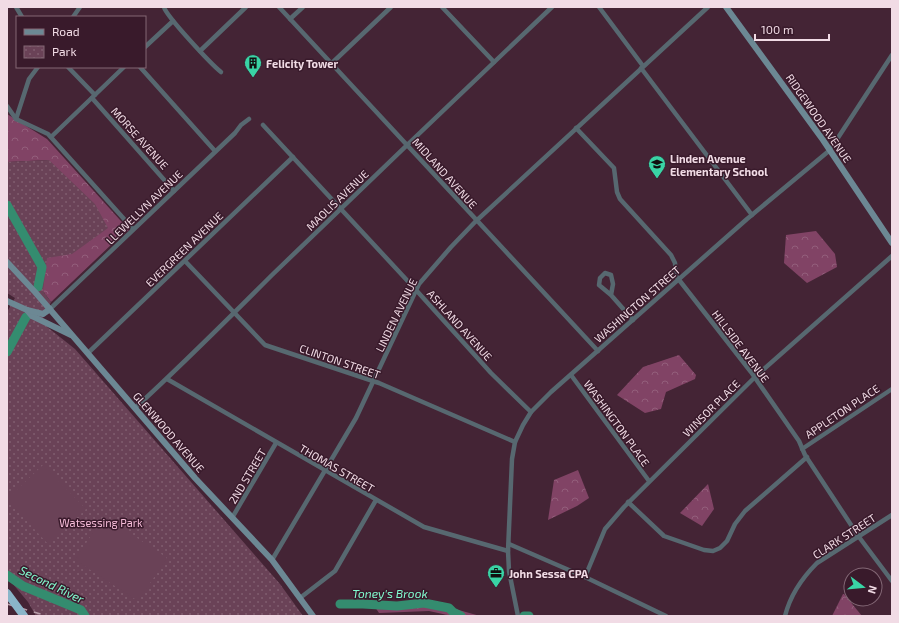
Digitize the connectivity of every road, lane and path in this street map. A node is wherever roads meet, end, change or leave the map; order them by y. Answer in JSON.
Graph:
{"nodes":[{"id":1,"x":16,"y":7,"type":"edge"},
{"id":2,"x":80,"y":7,"type":"edge"},
{"id":3,"x":164,"y":7,"type":"edge"},
{"id":4,"x":246,"y":7,"type":"edge"},
{"id":5,"x":280,"y":7,"type":"edge"},
{"id":6,"x":303,"y":7,"type":"edge"},
{"id":7,"x":391,"y":7,"type":"edge"},
{"id":8,"x":442,"y":7,"type":"edge"},
{"id":9,"x":552,"y":7,"type":"edge"},
{"id":10,"x":599,"y":7,"type":"edge"},
{"id":11,"x":708,"y":7,"type":"edge"},
{"id":12,"x":726,"y":7,"type":"edge"},
{"id":13,"x":21,"y":16,"type":"edge"},
{"id":14,"x":74,"y":16,"type":"edge"},
{"id":15,"x":290,"y":19,"type":"junction"},
{"id":16,"x":173,"y":21,"type":"junction"},
{"id":17,"x":146,"y":46,"type":"edge"},
{"id":18,"x":200,"y":51,"type":"junction"},
{"id":19,"x":892,"y":55,"type":"edge"},
{"id":20,"x":494,"y":62,"type":"junction"},
{"id":21,"x":332,"y":63,"type":"junction"},
{"id":22,"x":642,"y":67,"type":"junction"},
{"id":23,"x":37,"y":68,"type":"edge"},
{"id":24,"x":69,"y":68,"type":"edge"},
{"id":25,"x":123,"y":68,"type":"edge"},
{"id":26,"x":141,"y":68,"type":"edge"},
{"id":27,"x":221,"y":72,"type":"dead end"},
{"id":28,"x":93,"y":96,"type":"junction"},
{"id":29,"x":7,"y":106,"type":"edge"},
{"id":30,"x":16,"y":119,"type":"junction"},
{"id":31,"x":249,"y":119,"type":"dead end"},
{"id":32,"x":263,"y":124,"type":"dead end"},
{"id":33,"x":576,"y":128,"type":"junction"},
{"id":34,"x":51,"y":137,"type":"junction"},
{"id":35,"x":408,"y":144,"type":"junction"},
{"id":36,"x":830,"y":150,"type":"junction"},
{"id":37,"x":215,"y":152,"type":"junction"},
{"id":38,"x":293,"y":157,"type":"junction"},
{"id":39,"x":174,"y":191,"type":"junction"},
{"id":40,"x":341,"y":209,"type":"junction"},
{"id":41,"x":752,"y":215,"type":"junction"},
{"id":42,"x":476,"y":221,"type":"junction"},
{"id":43,"x":133,"y":230,"type":"junction"},
{"id":44,"x":891,"y":240,"type":"edge"},
{"id":45,"x":892,"y":256,"type":"edge"},
{"id":46,"x":185,"y":261,"type":"junction"},
{"id":47,"x":7,"y":262,"type":"edge"},
{"id":48,"x":678,"y":280,"type":"junction"},
{"id":49,"x":416,"y":290,"type":"junction"},
{"id":50,"x":611,"y":295,"type":"junction"},
{"id":51,"x":7,"y":301,"type":"edge"},
{"id":52,"x":50,"y":309,"type":"junction"},
{"id":53,"x":27,"y":310,"type":"junction"},
{"id":54,"x":235,"y":312,"type":"junction"},
{"id":55,"x":633,"y":320,"type":"junction"},
{"id":56,"x":74,"y":337,"type":"junction"},
{"id":57,"x":598,"y":351,"type":"junction"},
{"id":58,"x":88,"y":353,"type":"junction"},
{"id":59,"x":571,"y":375,"type":"junction"},
{"id":60,"x":754,"y":377,"type":"junction"},
{"id":61,"x":167,"y":379,"type":"junction"},
{"id":62,"x":373,"y":382,"type":"junction"},
{"id":63,"x":892,"y":389,"type":"edge"},
{"id":64,"x":135,"y":408,"type":"junction"},
{"id":65,"x":531,"y":412,"type":"junction"},
{"id":66,"x":515,"y":442,"type":"junction"},
{"id":67,"x":276,"y":443,"type":"junction"},
{"id":68,"x":802,"y":448,"type":"junction"},
{"id":69,"x":807,"y":457,"type":"junction"},
{"id":70,"x":326,"y":471,"type":"junction"},
{"id":71,"x":649,"y":481,"type":"junction"},
{"id":72,"x":376,"y":500,"type":"junction"},
{"id":73,"x":628,"y":502,"type":"junction"},
{"id":74,"x":892,"y":515,"type":"edge"},
{"id":75,"x":232,"y":518,"type":"junction"},
{"id":76,"x":860,"y":537,"type":"junction"},
{"id":77,"x":509,"y":544,"type":"junction"},
{"id":78,"x":508,"y":551,"type":"junction"},
{"id":79,"x":272,"y":560,"type":"junction"},
{"id":80,"x":585,"y":577,"type":"junction"},
{"id":81,"x":892,"y":581,"type":"edge"},
{"id":82,"x":7,"y":593,"type":"edge"},
{"id":83,"x":300,"y":598,"type":"junction"},
{"id":84,"x":518,"y":614,"type":"edge"},
{"id":85,"x":24,"y":616,"type":"edge"},
{"id":86,"x":313,"y":616,"type":"edge"},
{"id":87,"x":666,"y":616,"type":"edge"},
{"id":88,"x":785,"y":616,"type":"edge"}],
"edges":[{"from":1,"to":13,"type":"street"},
{"from":2,"to":14,"type":"street"},
{"from":3,"to":16,"type":"street"},
{"from":4,"to":18,"type":"street"},
{"from":5,"to":15,"type":"street","name":"MIDLAND AVENUE"},
{"from":6,"to":15,"type":"street"},
{"from":7,"to":21,"type":"street"},
{"from":8,"to":20,"type":"street"},
{"from":9,"to":20,"type":"street","name":"MAOLIS AVENUE"},
{"from":10,"to":22,"type":"street"},
{"from":11,"to":22,"type":"street","name":"LINDEN AVENUE"},
{"from":12,"to":36,"type":"street","name":"RIDGEWOOD AVENUE"},
{"from":15,"to":21,"type":"street","name":"MIDLAND AVENUE"},
{"from":16,"to":17,"type":"street"},
{"from":16,"to":18,"type":"street"},
{"from":18,"to":27,"type":"street"},
{"from":19,"to":36,"type":"street","name":"WASHINGTON STREET"},
{"from":20,"to":35,"type":"street","name":"MAOLIS AVENUE"},
{"from":21,"to":35,"type":"street","name":"MIDLAND AVENUE"},
{"from":22,"to":33,"type":"street","name":"LINDEN AVENUE"},
{"from":22,"to":41,"type":"street"},
{"from":23,"to":30,"type":"street"},
{"from":24,"to":28,"type":"street","name":"MORSE AVENUE"},
{"from":25,"to":28,"type":"street"},
{"from":26,"to":37,"type":"street"},
{"from":28,"to":34,"type":"street"},
{"from":28,"to":39,"type":"street","name":"MORSE AVENUE"},
{"from":29,"to":30,"type":"street"},
{"from":30,"to":34,"type":"street"},
{"from":31,"to":37,"type":"street","name":"LLEWELLYN AVENUE"},
{"from":32,"to":38,"type":"street","name":"ASHLAND AVENUE"},
{"from":33,"to":42,"type":"street","name":"LINDEN AVENUE"},
{"from":33,"to":48,"type":"street","name":"HILLSIDE AVENUE"},
{"from":34,"to":43,"type":"street"},
{"from":35,"to":40,"type":"street","name":"MAOLIS AVENUE"},
{"from":35,"to":42,"type":"street","name":"MIDLAND AVENUE"},
{"from":36,"to":41,"type":"street","name":"WASHINGTON STREET"},
{"from":36,"to":44,"type":"street","name":"RIDGEWOOD AVENUE"},
{"from":37,"to":39,"type":"street","name":"LLEWELLYN AVENUE"},
{"from":38,"to":40,"type":"street","name":"ASHLAND AVENUE"},
{"from":38,"to":46,"type":"street","name":"EVERGREEN AVENUE"},
{"from":39,"to":43,"type":"street","name":"LLEWELLYN AVENUE"},
{"from":40,"to":49,"type":"street","name":"ASHLAND AVENUE"},
{"from":40,"to":54,"type":"street","name":"MAOLIS AVENUE"},
{"from":41,"to":48,"type":"street","name":"WASHINGTON STREET"},
{"from":42,"to":49,"type":"street","name":"LINDEN AVENUE"},
{"from":42,"to":57,"type":"street","name":"MIDLAND AVENUE"},
{"from":43,"to":52,"type":"street","name":"LLEWELLYN AVENUE"},
{"from":45,"to":60,"type":"street","name":"WINSOR PLACE"},
{"from":46,"to":54,"type":"street","name":"CLINTON STREET"},
{"from":46,"to":58,"type":"street","name":"EVERGREEN AVENUE"},
{"from":47,"to":52,"type":"street","name":"GLENWOOD AVENUE"},
{"from":48,"to":55,"type":"street","name":"WASHINGTON STREET"},
{"from":48,"to":60,"type":"street","name":"HILLSIDE AVENUE"},
{"from":49,"to":62,"type":"street","name":"LINDEN AVENUE"},
{"from":49,"to":65,"type":"street","name":"ASHLAND AVENUE"},
{"from":50,"to":50,"type":"street"},
{"from":50,"to":55,"type":"street"},
{"from":51,"to":53,"type":"street"},
{"from":52,"to":53,"type":"street"},
{"from":52,"to":56,"type":"street","name":"GLENWOOD AVENUE"},
{"from":53,"to":56,"type":"street"},
{"from":54,"to":61,"type":"street","name":"MAOLIS AVENUE"},
{"from":54,"to":62,"type":"street","name":"CLINTON STREET"},
{"from":55,"to":57,"type":"street","name":"WASHINGTON STREET"},
{"from":56,"to":58,"type":"street","name":"GLENWOOD AVENUE"},
{"from":57,"to":59,"type":"street","name":"WASHINGTON STREET"},
{"from":58,"to":64,"type":"street","name":"GLENWOOD AVENUE"},
{"from":59,"to":65,"type":"street","name":"WASHINGTON STREET"},
{"from":59,"to":71,"type":"street","name":"WASHINGTON PLACE"},
{"from":60,"to":68,"type":"street","name":"HILLSIDE AVENUE"},
{"from":60,"to":71,"type":"street","name":"WINSOR PLACE"},
{"from":61,"to":64,"type":"street","name":"MAOLIS AVENUE"},
{"from":61,"to":67,"type":"street","name":"THOMAS STREET"},
{"from":62,"to":66,"type":"street","name":"CLINTON STREET"},
{"from":62,"to":70,"type":"street","name":"LINDEN AVENUE"},
{"from":63,"to":68,"type":"street","name":"APPLETON PLACE"},
{"from":64,"to":75,"type":"street","name":"GLENWOOD AVENUE"},
{"from":65,"to":66,"type":"street","name":"WASHINGTON STREET"},
{"from":66,"to":77,"type":"street","name":"WASHINGTON STREET"},
{"from":67,"to":70,"type":"street","name":"THOMAS STREET"},
{"from":67,"to":75,"type":"street","name":"2ND STREET"},
{"from":68,"to":69,"type":"street","name":"HILLSIDE AVENUE"},
{"from":69,"to":73,"type":"street"},
{"from":69,"to":76,"type":"street","name":"HILLSIDE AVENUE"},
{"from":70,"to":72,"type":"street","name":"THOMAS STREET"},
{"from":70,"to":79,"type":"street","name":"LINDEN AVENUE"},
{"from":71,"to":73,"type":"street","name":"WINSOR PLACE"},
{"from":72,"to":78,"type":"street","name":"THOMAS STREET"},
{"from":72,"to":83,"type":"street"},
{"from":73,"to":80,"type":"street","name":"WINSOR PLACE"},
{"from":74,"to":76,"type":"street","name":"CLARK STREET"},
{"from":75,"to":79,"type":"street","name":"GLENWOOD AVENUE"},
{"from":76,"to":81,"type":"street","name":"HILLSIDE AVENUE"},
{"from":76,"to":88,"type":"street","name":"CLARK STREET"},
{"from":77,"to":78,"type":"street","name":"WASHINGTON STREET"},
{"from":77,"to":80,"type":"street"},
{"from":78,"to":84,"type":"street","name":"WASHINGTON STREET"},
{"from":79,"to":83,"type":"street","name":"GLENWOOD AVENUE"},
{"from":80,"to":87,"type":"street"},
{"from":82,"to":85,"type":"highway","bridge":true},
{"from":83,"to":86,"type":"street","name":"GLENWOOD AVENUE"}]}
